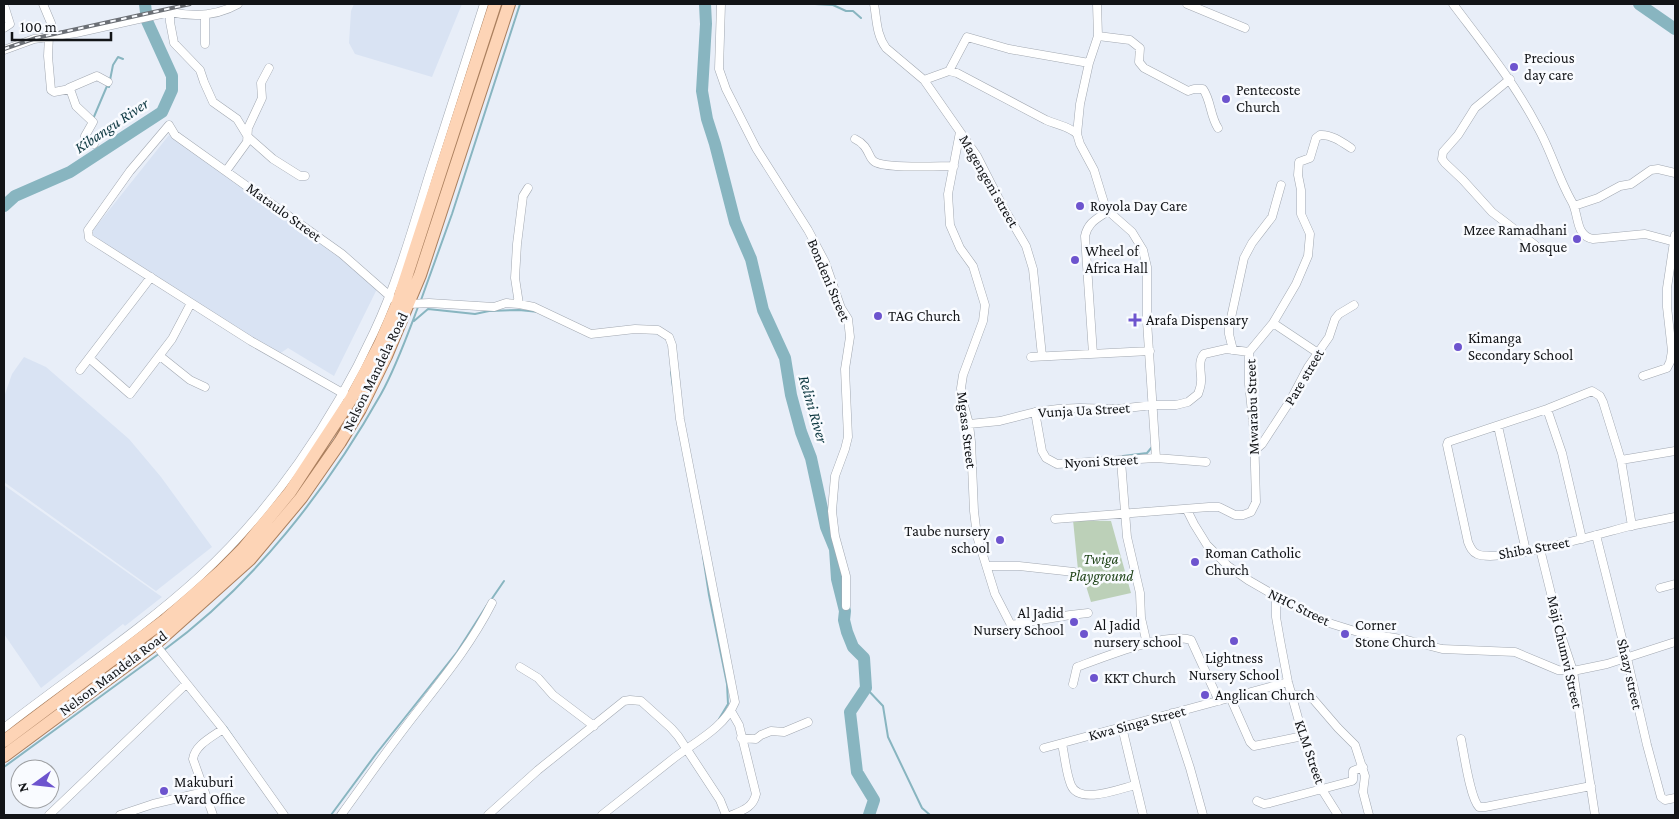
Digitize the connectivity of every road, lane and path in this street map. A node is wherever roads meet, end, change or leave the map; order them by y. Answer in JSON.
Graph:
{"nodes":[{"id":1,"x":42,"y":4,"type":"edge"},
{"id":2,"x":238,"y":4,"type":"edge"},
{"id":3,"x":484,"y":4,"type":"edge"},
{"id":4,"x":495,"y":4,"type":"edge"},
{"id":5,"x":509,"y":4,"type":"edge"},
{"id":6,"x":721,"y":4,"type":"edge"},
{"id":7,"x":874,"y":4,"type":"edge"},
{"id":8,"x":1098,"y":4,"type":"edge"},
{"id":9,"x":1187,"y":4,"type":"edge"},
{"id":10,"x":1453,"y":4,"type":"edge"},
{"id":11,"x":4,"y":5,"type":"edge"},
{"id":12,"x":166,"y":13,"type":"junction"},
{"id":13,"x":205,"y":15,"type":"junction"},
{"id":14,"x":4,"y":28,"type":"edge"},
{"id":15,"x":1245,"y":28,"type":"dead end"},
{"id":16,"x":51,"y":35,"type":"junction"},
{"id":17,"x":1098,"y":36,"type":"junction"},
{"id":18,"x":205,"y":44,"type":"dead end"},
{"id":19,"x":4,"y":50,"type":"edge"},
{"id":20,"x":1089,"y":63,"type":"junction"},
{"id":21,"x":269,"y":68,"type":"dead end"},
{"id":22,"x":949,"y":71,"type":"junction"},
{"id":23,"x":1510,"y":79,"type":"junction"},
{"id":24,"x":924,"y":80,"type":"junction"},
{"id":25,"x":108,"y":82,"type":"dead end"},
{"id":26,"x":69,"y":88,"type":"junction"},
{"id":27,"x":1218,"y":128,"type":"dead end"},
{"id":28,"x":960,"y":132,"type":"junction"},
{"id":29,"x":1078,"y":134,"type":"junction"},
{"id":30,"x":248,"y":137,"type":"junction"},
{"id":31,"x":855,"y":139,"type":"dead end"},
{"id":32,"x":94,"y":144,"type":"dead end"},
{"id":33,"x":1351,"y":148,"type":"dead end"},
{"id":34,"x":954,"y":166,"type":"junction"},
{"id":35,"x":226,"y":170,"type":"junction"},
{"id":36,"x":1675,"y":173,"type":"edge"},
{"id":37,"x":305,"y":176,"type":"dead end"},
{"id":38,"x":1281,"y":185,"type":"dead end"},
{"id":39,"x":528,"y":188,"type":"dead end"},
{"id":40,"x":1574,"y":206,"type":"junction"},
{"id":41,"x":1108,"y":212,"type":"junction"},
{"id":42,"x":1675,"y":240,"type":"edge"},
{"id":43,"x":1535,"y":245,"type":"dead end"},
{"id":44,"x":151,"y":277,"type":"junction"},
{"id":45,"x":399,"y":300,"type":"junction"},
{"id":46,"x":191,"y":304,"type":"junction"},
{"id":47,"x":518,"y":304,"type":"junction"},
{"id":48,"x":1354,"y":305,"type":"dead end"},
{"id":49,"x":1273,"y":323,"type":"junction"},
{"id":50,"x":1232,"y":350,"type":"junction"},
{"id":51,"x":1150,"y":351,"type":"junction"},
{"id":52,"x":1249,"y":352,"type":"junction"},
{"id":53,"x":1318,"y":353,"type":"junction"},
{"id":54,"x":1093,"y":354,"type":"junction"},
{"id":55,"x":160,"y":356,"type":"junction"},
{"id":56,"x":1042,"y":356,"type":"junction"},
{"id":57,"x":1031,"y":357,"type":"dead end"},
{"id":58,"x":89,"y":358,"type":"junction"},
{"id":59,"x":80,"y":370,"type":"dead end"},
{"id":60,"x":1644,"y":376,"type":"dead end"},
{"id":61,"x":205,"y":387,"type":"dead end"},
{"id":62,"x":347,"y":396,"type":"junction"},
{"id":63,"x":1153,"y":404,"type":"junction"},
{"id":64,"x":1547,"y":409,"type":"junction"},
{"id":65,"x":1035,"y":412,"type":"junction"},
{"id":66,"x":969,"y":424,"type":"junction"},
{"id":67,"x":1498,"y":426,"type":"junction"},
{"id":68,"x":1675,"y":450,"type":"edge"},
{"id":69,"x":1254,"y":451,"type":"junction"},
{"id":70,"x":1156,"y":458,"type":"junction"},
{"id":71,"x":1621,"y":460,"type":"junction"},
{"id":72,"x":1121,"y":461,"type":"junction"},
{"id":73,"x":1206,"y":462,"type":"dead end"},
{"id":74,"x":296,"y":495,"type":"junction"},
{"id":75,"x":1187,"y":510,"type":"junction"},
{"id":76,"x":1126,"y":514,"type":"junction"},
{"id":77,"x":1675,"y":517,"type":"edge"},
{"id":78,"x":1054,"y":519,"type":"dead end"},
{"id":79,"x":1632,"y":526,"type":"junction"},
{"id":80,"x":1596,"y":535,"type":"junction"},
{"id":81,"x":1582,"y":539,"type":"junction"},
{"id":82,"x":1540,"y":549,"type":"junction"},
{"id":83,"x":1526,"y":551,"type":"junction"},
{"id":84,"x":988,"y":566,"type":"junction"},
{"id":85,"x":1074,"y":572,"type":"dead end"},
{"id":86,"x":1675,"y":584,"type":"edge"},
{"id":87,"x":1660,"y":588,"type":"dead end"},
{"id":88,"x":1276,"y":597,"type":"junction"},
{"id":89,"x":492,"y":603,"type":"dead end"},
{"id":90,"x":846,"y":606,"type":"dead end"},
{"id":91,"x":1088,"y":614,"type":"dead end"},
{"id":92,"x":1675,"y":642,"type":"edge"},
{"id":93,"x":155,"y":644,"type":"junction"},
{"id":94,"x":1147,"y":644,"type":"junction"},
{"id":95,"x":1627,"y":658,"type":"junction"},
{"id":96,"x":520,"y":667,"type":"dead end"},
{"id":97,"x":1573,"y":672,"type":"junction"},
{"id":98,"x":1288,"y":682,"type":"junction"},
{"id":99,"x":186,"y":684,"type":"junction"},
{"id":100,"x":1073,"y":684,"type":"dead end"},
{"id":101,"x":1292,"y":695,"type":"junction"},
{"id":102,"x":1230,"y":697,"type":"junction"},
{"id":103,"x":1219,"y":701,"type":"junction"},
{"id":104,"x":731,"y":711,"type":"junction"},
{"id":105,"x":1172,"y":713,"type":"junction"},
{"id":106,"x":808,"y":722,"type":"dead end"},
{"id":107,"x":594,"y":726,"type":"junction"},
{"id":108,"x":1122,"y":727,"type":"junction"},
{"id":109,"x":4,"y":728,"type":"edge"},
{"id":110,"x":223,"y":729,"type":"junction"},
{"id":111,"x":1303,"y":736,"type":"junction"},
{"id":112,"x":741,"y":738,"type":"junction"},
{"id":113,"x":1461,"y":739,"type":"dead end"},
{"id":114,"x":4,"y":741,"type":"edge"},
{"id":115,"x":1062,"y":744,"type":"junction"},
{"id":116,"x":1044,"y":748,"type":"dead end"},
{"id":117,"x":685,"y":750,"type":"junction"},
{"id":118,"x":4,"y":756,"type":"edge"},
{"id":119,"x":1363,"y":767,"type":"junction"},
{"id":120,"x":1353,"y":780,"type":"junction"},
{"id":121,"x":1135,"y":785,"type":"junction"},
{"id":122,"x":1591,"y":786,"type":"junction"},
{"id":123,"x":1321,"y":788,"type":"junction"},
{"id":124,"x":204,"y":792,"type":"junction"},
{"id":125,"x":1364,"y":792,"type":"junction"},
{"id":126,"x":1675,"y":798,"type":"edge"},
{"id":127,"x":1257,"y":801,"type":"dead end"},
{"id":128,"x":49,"y":815,"type":"edge"},
{"id":129,"x":120,"y":815,"type":"edge"},
{"id":130,"x":213,"y":815,"type":"edge"},
{"id":131,"x":284,"y":815,"type":"edge"},
{"id":132,"x":341,"y":815,"type":"edge"},
{"id":133,"x":488,"y":815,"type":"edge"},
{"id":134,"x":602,"y":815,"type":"edge"},
{"id":135,"x":726,"y":815,"type":"edge"},
{"id":136,"x":732,"y":815,"type":"edge"},
{"id":137,"x":1143,"y":815,"type":"edge"},
{"id":138,"x":1203,"y":815,"type":"edge"},
{"id":139,"x":1338,"y":815,"type":"edge"},
{"id":140,"x":1369,"y":815,"type":"edge"},
{"id":141,"x":1595,"y":815,"type":"edge"}],
"edges":[{"from":1,"to":16,"type":"street"},
{"from":2,"to":13,"type":"street"},
{"from":3,"to":45,"type":"street"},
{"from":4,"to":45,"type":"main road","name":"Nelson Mandela Road"},
{"from":5,"to":45,"type":"main road","name":"Nelson Mandela Road"},
{"from":6,"to":90,"type":"street","name":"Bondeni Street"},
{"from":7,"to":24,"type":"street","name":"Magengeni street"},
{"from":8,"to":17,"type":"street"},
{"from":9,"to":15,"type":"street"},
{"from":10,"to":23,"type":"street"},
{"from":11,"to":14,"type":"street"},
{"from":12,"to":13,"type":"street"},
{"from":12,"to":16,"type":"street"},
{"from":12,"to":30,"type":"street"},
{"from":13,"to":18,"type":"street"},
{"from":16,"to":19,"type":"street"},
{"from":16,"to":26,"type":"street"},
{"from":17,"to":20,"type":"street"},
{"from":17,"to":27,"type":"street"},
{"from":20,"to":22,"type":"street"},
{"from":20,"to":29,"type":"street"},
{"from":21,"to":30,"type":"street"},
{"from":22,"to":24,"type":"street"},
{"from":22,"to":29,"type":"street"},
{"from":23,"to":40,"type":"street"},
{"from":23,"to":43,"type":"street"},
{"from":24,"to":28,"type":"street","name":"Magengeni street"},
{"from":25,"to":26,"type":"street"},
{"from":26,"to":32,"type":"street"},
{"from":28,"to":34,"type":"street","name":"Mgasa Street"},
{"from":28,"to":56,"type":"street","name":"Magengeni street"},
{"from":29,"to":41,"type":"street"},
{"from":30,"to":35,"type":"street"},
{"from":30,"to":37,"type":"street"},
{"from":31,"to":34,"type":"street"},
{"from":33,"to":49,"type":"street","name":"Mwarabu Street"},
{"from":34,"to":66,"type":"street","name":"Mgasa Street"},
{"from":35,"to":44,"type":"street","name":"Mataulo Street"},
{"from":35,"to":45,"type":"street","name":"Mataulo Street"},
{"from":36,"to":40,"type":"street"},
{"from":38,"to":50,"type":"street"},
{"from":39,"to":47,"type":"street"},
{"from":40,"to":42,"type":"street"},
{"from":41,"to":51,"type":"street"},
{"from":41,"to":54,"type":"street"},
{"from":42,"to":60,"type":"street"},
{"from":44,"to":46,"type":"street"},
{"from":44,"to":58,"type":"street"},
{"from":45,"to":47,"type":"street"},
{"from":45,"to":62,"type":"main road","name":"Nelson Mandela Road"},
{"from":45,"to":74,"type":"main road","name":"Nelson Mandela Road"},
{"from":46,"to":55,"type":"street"},
{"from":46,"to":62,"type":"street"},
{"from":47,"to":104,"type":"street"},
{"from":48,"to":53,"type":"street","name":"Pare street"},
{"from":49,"to":52,"type":"street","name":"Mwarabu Street"},
{"from":49,"to":53,"type":"street"},
{"from":50,"to":52,"type":"street"},
{"from":50,"to":63,"type":"street","name":"Vunja Ua Street"},
{"from":51,"to":54,"type":"street"},
{"from":51,"to":63,"type":"street"},
{"from":52,"to":69,"type":"street","name":"Mwarabu Street"},
{"from":53,"to":69,"type":"street","name":"Pare street"},
{"from":54,"to":56,"type":"street"},
{"from":55,"to":58,"type":"street"},
{"from":55,"to":61,"type":"street"},
{"from":56,"to":57,"type":"street"},
{"from":58,"to":59,"type":"street"},
{"from":62,"to":74,"type":"main road","name":"Nelson Mandela Road"},
{"from":62,"to":109,"type":"street"},
{"from":63,"to":65,"type":"street","name":"Vunja Ua Street"},
{"from":63,"to":70,"type":"street"},
{"from":64,"to":67,"type":"street"},
{"from":64,"to":71,"type":"street"},
{"from":64,"to":81,"type":"street"},
{"from":65,"to":66,"type":"street","name":"Vunja Ua Street"},
{"from":65,"to":72,"type":"street","name":"Nyoni Street"},
{"from":66,"to":84,"type":"street","name":"Mgasa Street"},
{"from":67,"to":83,"type":"street"},
{"from":67,"to":83,"type":"street","name":"Shiba Street"},
{"from":68,"to":71,"type":"street"},
{"from":69,"to":75,"type":"street","name":"Mwarabu Street"},
{"from":70,"to":72,"type":"street","name":"Nyoni Street"},
{"from":70,"to":73,"type":"street","name":"Nyoni Street"},
{"from":71,"to":79,"type":"street"},
{"from":72,"to":76,"type":"street"},
{"from":74,"to":93,"type":"main road","name":"Nelson Mandela Road"},
{"from":74,"to":114,"type":"main road","name":"Nelson Mandela Road"},
{"from":75,"to":76,"type":"street","name":"Mwarabu Street"},
{"from":75,"to":88,"type":"street","name":"NHC Street"},
{"from":76,"to":78,"type":"street","name":"Mwarabu Street"},
{"from":76,"to":94,"type":"street"},
{"from":77,"to":79,"type":"street","name":"Shiba Street"},
{"from":79,"to":80,"type":"street","name":"Shiba Street"},
{"from":80,"to":81,"type":"street","name":"Shiba Street"},
{"from":80,"to":95,"type":"street","name":"Shazy street"},
{"from":81,"to":82,"type":"street","name":"Shiba Street"},
{"from":82,"to":83,"type":"street","name":"Shiba Street"},
{"from":82,"to":97,"type":"street","name":"Maji Chumvi Street"},
{"from":84,"to":85,"type":"street"},
{"from":84,"to":91,"type":"street","name":"Mgasa Street"},
{"from":86,"to":87,"type":"street"},
{"from":88,"to":97,"type":"street","name":"NHC Street"},
{"from":88,"to":98,"type":"street","name":"KLM Street"},
{"from":89,"to":132,"type":"street"},
{"from":92,"to":95,"type":"street","name":"NHC Street"},
{"from":93,"to":99,"type":"street"},
{"from":93,"to":118,"type":"main road","name":"Nelson Mandela Road"},
{"from":94,"to":100,"type":"street"},
{"from":94,"to":103,"type":"street"},
{"from":95,"to":97,"type":"street","name":"NHC Street"},
{"from":95,"to":126,"type":"street","name":"Shazy street"},
{"from":96,"to":107,"type":"street"},
{"from":97,"to":122,"type":"street","name":"Maji Chumvi Street"},
{"from":98,"to":101,"type":"street","name":"KLM Street"},
{"from":98,"to":102,"type":"street","name":"Kwa Singa Street"},
{"from":99,"to":110,"type":"street"},
{"from":99,"to":128,"type":"street"},
{"from":101,"to":111,"type":"street","name":"KLM Street"},
{"from":101,"to":119,"type":"street"},
{"from":102,"to":103,"type":"street","name":"Kwa Singa Street"},
{"from":102,"to":111,"type":"street"},
{"from":103,"to":105,"type":"street","name":"Kwa Singa Street"},
{"from":104,"to":112,"type":"street"},
{"from":104,"to":117,"type":"street"},
{"from":105,"to":108,"type":"street","name":"Kwa Singa Street"},
{"from":105,"to":138,"type":"street"},
{"from":106,"to":112,"type":"street"},
{"from":107,"to":117,"type":"street"},
{"from":107,"to":133,"type":"street"},
{"from":108,"to":115,"type":"street","name":"Kwa Singa Street"},
{"from":108,"to":121,"type":"street"},
{"from":110,"to":124,"type":"street"},
{"from":110,"to":131,"type":"street"},
{"from":111,"to":123,"type":"street","name":"KLM Street"},
{"from":112,"to":136,"type":"street"},
{"from":113,"to":122,"type":"street"},
{"from":115,"to":116,"type":"street","name":"Kwa Singa Street"},
{"from":115,"to":121,"type":"street"},
{"from":117,"to":134,"type":"street"},
{"from":117,"to":135,"type":"street"},
{"from":119,"to":120,"type":"street"},
{"from":119,"to":125,"type":"street"},
{"from":120,"to":123,"type":"street"},
{"from":120,"to":125,"type":"street"},
{"from":121,"to":137,"type":"street"},
{"from":122,"to":141,"type":"street","name":"Maji Chumvi Street"},
{"from":123,"to":127,"type":"street"},
{"from":123,"to":139,"type":"street","name":"KLM Street"},
{"from":124,"to":129,"type":"street"},
{"from":124,"to":130,"type":"street"},
{"from":125,"to":140,"type":"street"}]}
